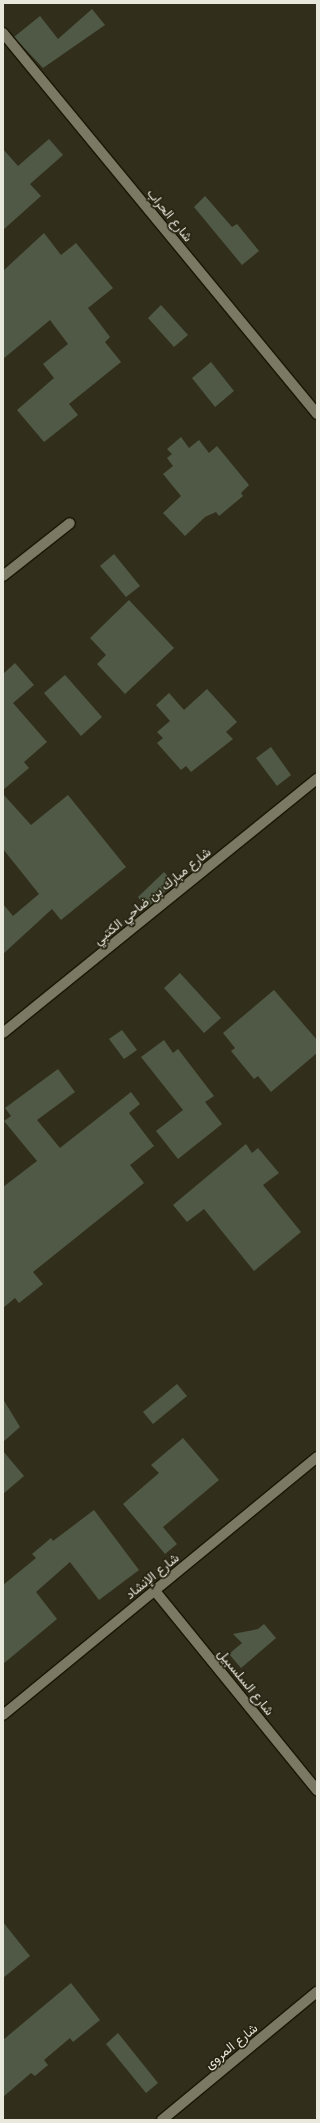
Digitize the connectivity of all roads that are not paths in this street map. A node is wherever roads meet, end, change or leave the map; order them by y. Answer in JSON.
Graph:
{"nodes":[{"id":1,"x":3,"y":33,"type":"edge"},
{"id":2,"x":317,"y":414,"type":"edge"},
{"id":3,"x":70,"y":522,"type":"dead end"},
{"id":4,"x":3,"y":576,"type":"edge"},
{"id":5,"x":317,"y":779,"type":"edge"},
{"id":6,"x":3,"y":1033,"type":"edge"},
{"id":7,"x":317,"y":1456,"type":"edge"},
{"id":8,"x":155,"y":1591,"type":"junction"},
{"id":9,"x":3,"y":1715,"type":"edge"},
{"id":10,"x":317,"y":1790,"type":"edge"},
{"id":11,"x":317,"y":1992,"type":"edge"},
{"id":12,"x":162,"y":2120,"type":"edge"}],
"edges":[{"from":1,"to":2,"type":"street","name":"شارع الحراب"},
{"from":3,"to":4,"type":"street"},
{"from":5,"to":6,"type":"street","name":"شارع مبارك بن ضاحي الكتبي"},
{"from":7,"to":8,"type":"street","name":"شارع الإنشاد"},
{"from":8,"to":9,"type":"street","name":"شارع الإنشاد"},
{"from":8,"to":10,"type":"street","name":"شارع السلسبيل"},
{"from":11,"to":12,"type":"street","name":"شارع المروى"}]}
